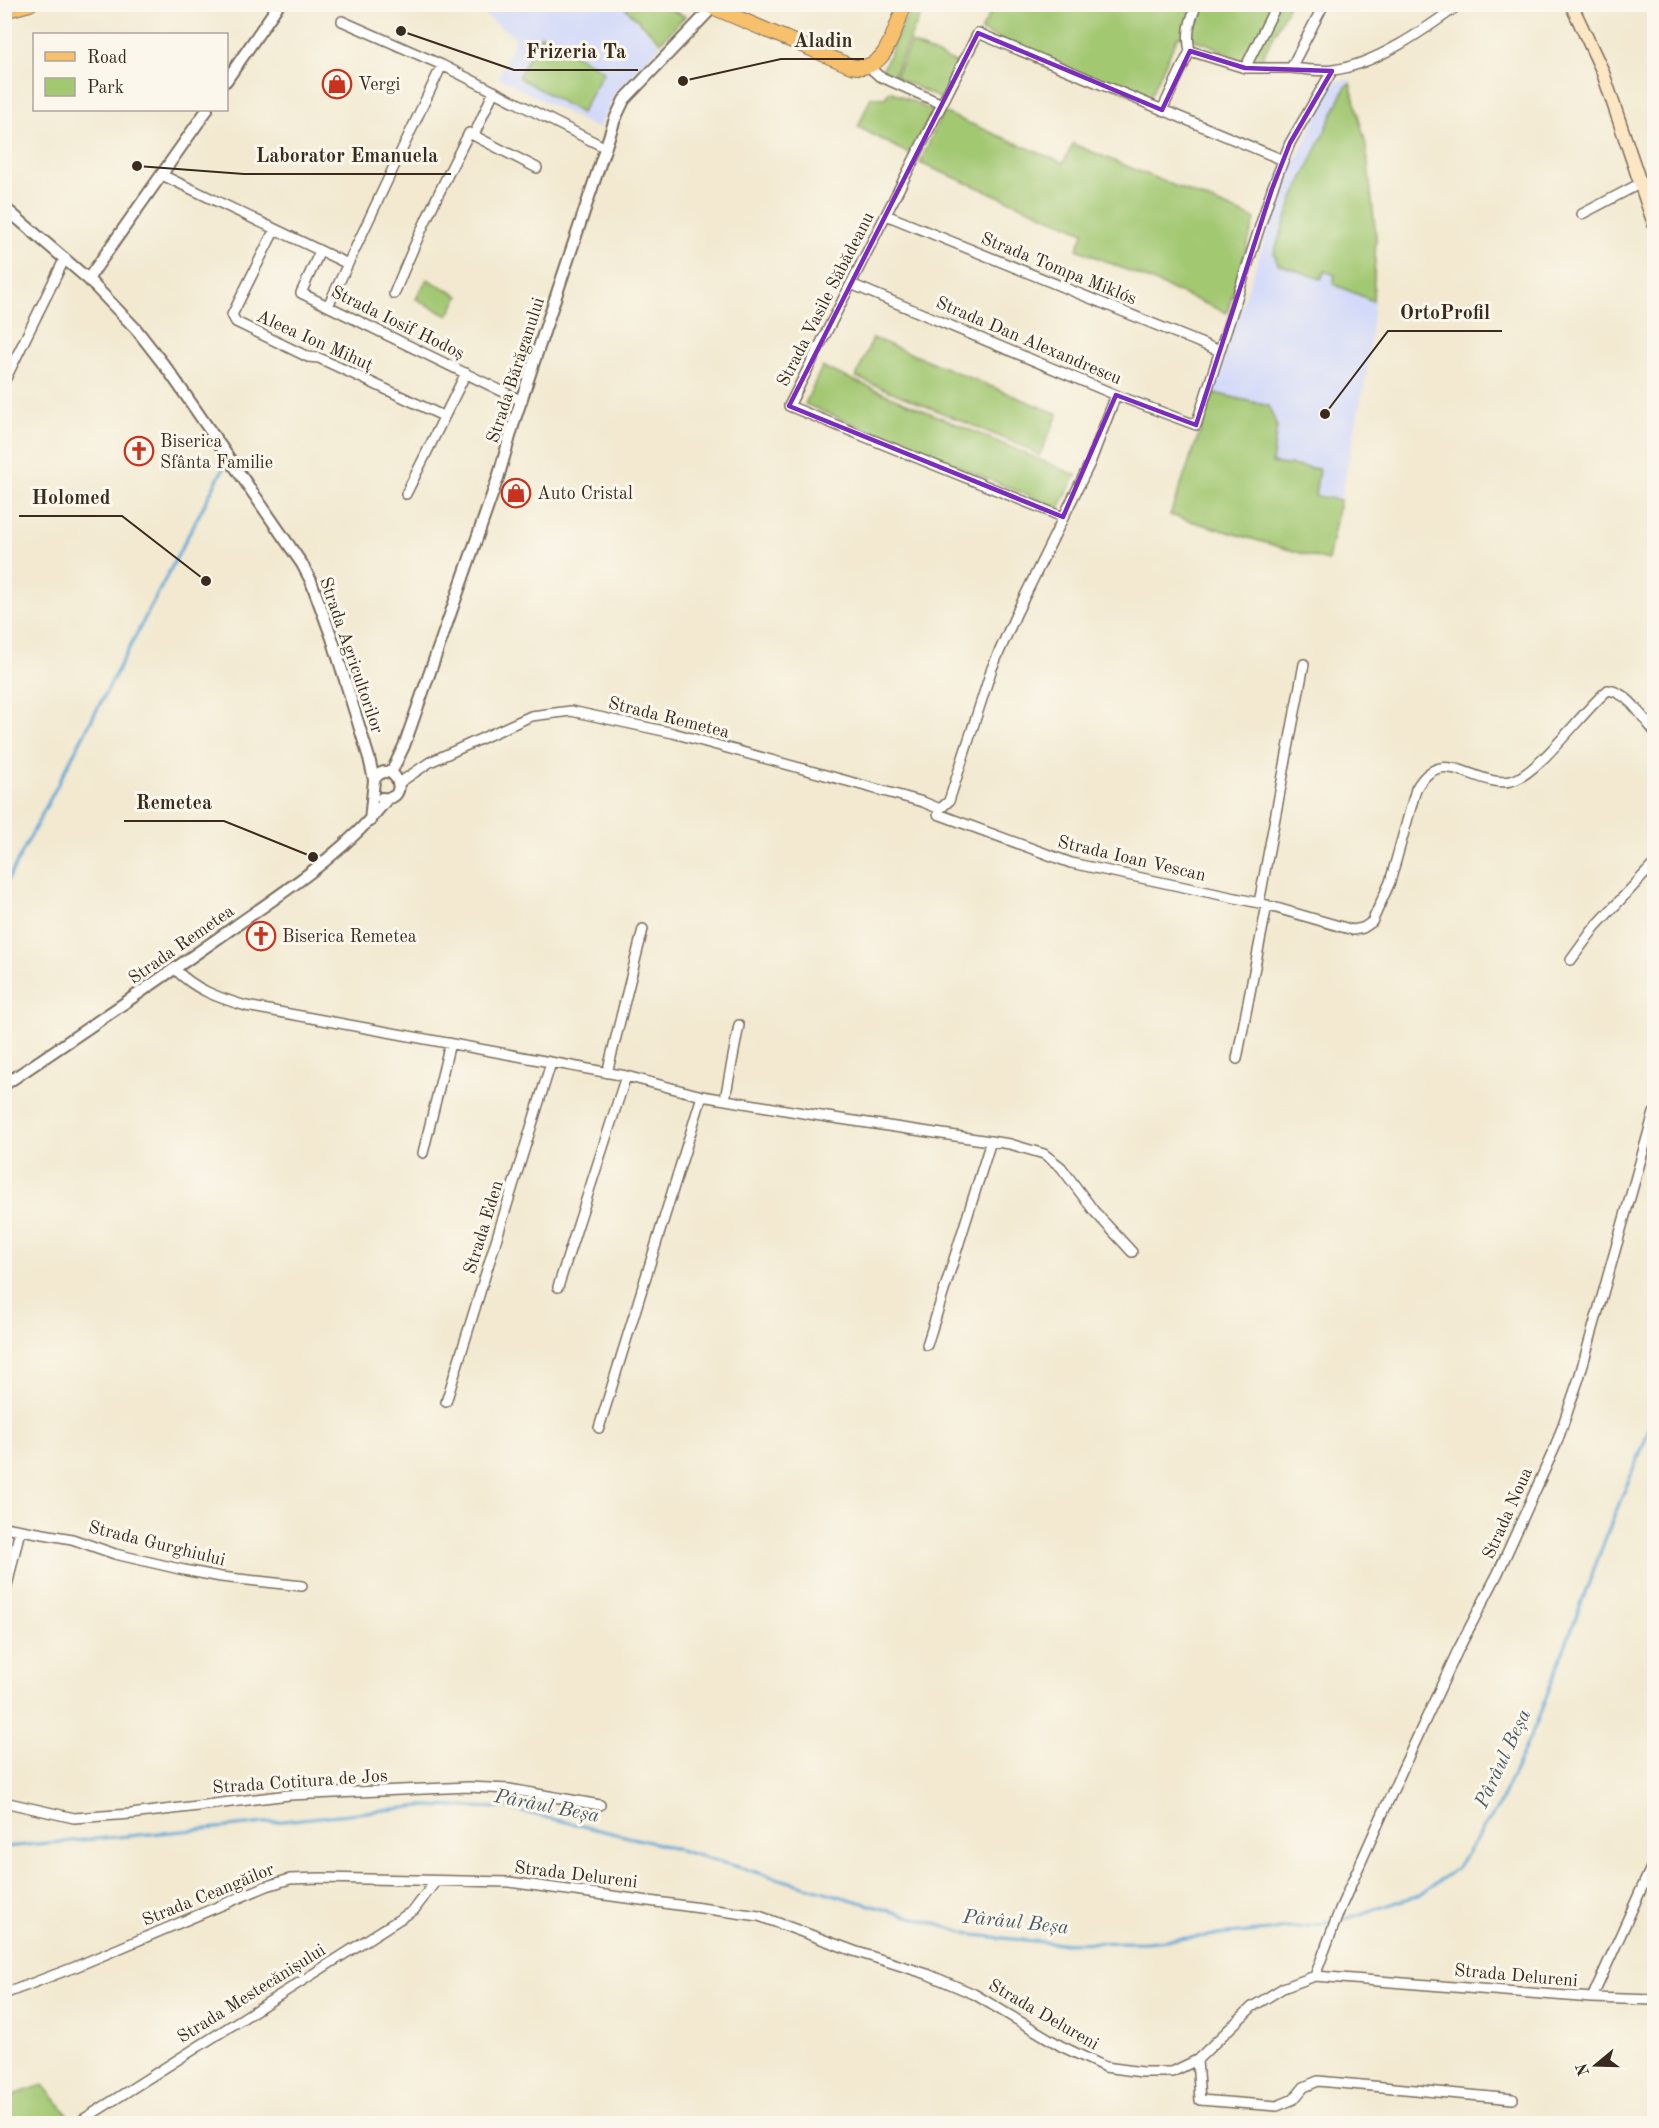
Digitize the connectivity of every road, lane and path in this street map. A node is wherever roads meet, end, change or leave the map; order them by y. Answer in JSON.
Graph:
{"nodes":[{"id":1,"x":30,"y":4,"type":"edge"},
{"id":2,"x":279,"y":4,"type":"edge"},
{"id":3,"x":905,"y":4,"type":"edge"},
{"id":4,"x":1197,"y":4,"type":"edge"},
{"id":5,"x":1277,"y":4,"type":"edge"},
{"id":6,"x":1324,"y":4,"type":"edge"},
{"id":7,"x":1461,"y":4,"type":"edge"},
{"id":8,"x":1572,"y":4,"type":"edge"},
{"id":9,"x":711,"y":6,"type":"edge"},
{"id":10,"x":4,"y":11,"type":"edge"},
{"id":11,"x":342,"y":21,"type":"dead end"},
{"id":12,"x":1190,"y":51,"type":"junction"},
{"id":13,"x":441,"y":66,"type":"junction"},
{"id":14,"x":869,"y":67,"type":"junction"},
{"id":15,"x":1245,"y":68,"type":"junction"},
{"id":16,"x":1291,"y":68,"type":"junction"},
{"id":17,"x":1332,"y":71,"type":"junction"},
{"id":18,"x":228,"y":78,"type":"edge"},
{"id":19,"x":494,"y":92,"type":"junction"},
{"id":20,"x":942,"y":104,"type":"junction"},
{"id":21,"x":1162,"y":110,"type":"junction"},
{"id":22,"x":206,"y":111,"type":"edge"},
{"id":23,"x":474,"y":135,"type":"junction"},
{"id":24,"x":606,"y":148,"type":"junction"},
{"id":25,"x":1283,"y":160,"type":"junction"},
{"id":26,"x":537,"y":168,"type":"dead end"},
{"id":27,"x":162,"y":175,"type":"junction"},
{"id":28,"x":1641,"y":183,"type":"junction"},
{"id":29,"x":4,"y":207,"type":"edge"},
{"id":30,"x":1582,"y":214,"type":"dead end"},
{"id":31,"x":886,"y":215,"type":"junction"},
{"id":32,"x":1654,"y":224,"type":"edge"},
{"id":33,"x":275,"y":229,"type":"junction"},
{"id":34,"x":320,"y":251,"type":"junction"},
{"id":35,"x":65,"y":258,"type":"junction"},
{"id":36,"x":348,"y":264,"type":"junction"},
{"id":37,"x":88,"y":279,"type":"junction"},
{"id":38,"x":851,"y":284,"type":"junction"},
{"id":39,"x":394,"y":294,"type":"dead end"},
{"id":40,"x":328,"y":306,"type":"junction"},
{"id":41,"x":1220,"y":351,"type":"junction"},
{"id":42,"x":466,"y":373,"type":"junction"},
{"id":43,"x":4,"y":382,"type":"edge"},
{"id":44,"x":1116,"y":395,"type":"junction"},
{"id":45,"x":522,"y":401,"type":"junction"},
{"id":46,"x":443,"y":416,"type":"junction"},
{"id":47,"x":406,"y":494,"type":"dead end"},
{"id":48,"x":1063,"y":517,"type":"junction"},
{"id":49,"x":1304,"y":664,"type":"dead end"},
{"id":50,"x":1654,"y":731,"type":"edge"},
{"id":51,"x":369,"y":758,"type":"junction"},
{"id":52,"x":388,"y":773,"type":"junction"},
{"id":53,"x":399,"y":783,"type":"junction"},
{"id":54,"x":374,"y":785,"type":"junction"},
{"id":55,"x":388,"y":798,"type":"junction"},
{"id":56,"x":940,"y":809,"type":"junction"},
{"id":57,"x":370,"y":821,"type":"junction"},
{"id":58,"x":1654,"y":864,"type":"edge"},
{"id":59,"x":1263,"y":904,"type":"junction"},
{"id":60,"x":643,"y":929,"type":"dead end"},
{"id":61,"x":1572,"y":960,"type":"dead end"},
{"id":62,"x":175,"y":969,"type":"junction"},
{"id":63,"x":739,"y":1025,"type":"dead end"},
{"id":64,"x":450,"y":1043,"type":"junction"},
{"id":65,"x":1237,"y":1059,"type":"dead end"},
{"id":66,"x":551,"y":1063,"type":"junction"},
{"id":67,"x":607,"y":1073,"type":"junction"},
{"id":68,"x":626,"y":1076,"type":"junction"},
{"id":69,"x":4,"y":1085,"type":"edge"},
{"id":70,"x":702,"y":1096,"type":"junction"},
{"id":71,"x":725,"y":1099,"type":"junction"},
{"id":72,"x":1654,"y":1113,"type":"edge"},
{"id":73,"x":991,"y":1141,"type":"junction"},
{"id":74,"x":423,"y":1153,"type":"dead end"},
{"id":75,"x":1132,"y":1252,"type":"dead end"},
{"id":76,"x":558,"y":1287,"type":"dead end"},
{"id":77,"x":927,"y":1345,"type":"dead end"},
{"id":78,"x":446,"y":1402,"type":"dead end"},
{"id":79,"x":599,"y":1428,"type":"dead end"},
{"id":80,"x":4,"y":1527,"type":"edge"},
{"id":81,"x":20,"y":1530,"type":"junction"},
{"id":82,"x":302,"y":1586,"type":"dead end"},
{"id":83,"x":4,"y":1599,"type":"edge"},
{"id":84,"x":4,"y":1802,"type":"edge"},
{"id":85,"x":600,"y":1805,"type":"dead end"},
{"id":86,"x":1654,"y":1861,"type":"edge"},
{"id":87,"x":435,"y":1882,"type":"junction"},
{"id":88,"x":1315,"y":1976,"type":"junction"},
{"id":89,"x":4,"y":1994,"type":"edge"},
{"id":90,"x":1592,"y":1998,"type":"junction"},
{"id":91,"x":1654,"y":2000,"type":"edge"},
{"id":92,"x":1197,"y":2060,"type":"junction"},
{"id":93,"x":1514,"y":2098,"type":"dead end"},
{"id":94,"x":76,"y":2124,"type":"edge"}],
"edges":[{"from":1,"to":10,"type":"main road"},
{"from":2,"to":18,"type":"street"},
{"from":3,"to":14,"type":"main road"},
{"from":4,"to":12,"type":"street"},
{"from":5,"to":15,"type":"street"},
{"from":6,"to":16,"type":"street"},
{"from":7,"to":17,"type":"street"},
{"from":8,"to":28,"type":"main road"},
{"from":9,"to":14,"type":"main road"},
{"from":9,"to":24,"type":"street","name":"Strada Bărăganului"},
{"from":11,"to":13,"type":"street"},
{"from":12,"to":15,"type":"street"},
{"from":12,"to":21,"type":"street"},
{"from":13,"to":19,"type":"street"},
{"from":13,"to":36,"type":"street"},
{"from":14,"to":20,"type":"street"},
{"from":15,"to":16,"type":"street"},
{"from":16,"to":17,"type":"street"},
{"from":17,"to":25,"type":"street"},
{"from":19,"to":23,"type":"street"},
{"from":19,"to":24,"type":"street"},
{"from":20,"to":21,"type":"street","name":"Strada Vasile Săbădeanu"},
{"from":20,"to":31,"type":"street","name":"Strada Vasile Săbădeanu"},
{"from":21,"to":25,"type":"street","name":"Strada Vasile Săbădeanu"},
{"from":22,"to":27,"type":"street"},
{"from":23,"to":26,"type":"street"},
{"from":23,"to":39,"type":"street"},
{"from":24,"to":45,"type":"street","name":"Strada Bărăganului"},
{"from":25,"to":41,"type":"street"},
{"from":27,"to":33,"type":"street","name":"Strada Iosif Hodoș"},
{"from":27,"to":37,"type":"street"},
{"from":28,"to":30,"type":"street"},
{"from":28,"to":32,"type":"main road"},
{"from":29,"to":35,"type":"street","name":"Strada Agricultorilor"},
{"from":31,"to":38,"type":"street","name":"Strada Vasile Săbădeanu"},
{"from":31,"to":41,"type":"street","name":"Strada Tompa Miklós"},
{"from":33,"to":34,"type":"street","name":"Strada Iosif Hodoș"},
{"from":33,"to":46,"type":"street","name":"Aleea Ion Mihuț"},
{"from":34,"to":36,"type":"street","name":"Strada Iosif Hodoș"},
{"from":34,"to":40,"type":"street","name":"Strada Iosif Hodoș"},
{"from":35,"to":37,"type":"street","name":"Strada Agricultorilor"},
{"from":35,"to":43,"type":"street"},
{"from":36,"to":40,"type":"street"},
{"from":37,"to":51,"type":"street","name":"Strada Agricultorilor"},
{"from":38,"to":44,"type":"street","name":"Strada Dan Alexandrescu"},
{"from":38,"to":48,"type":"street","name":"Strada Vasile Săbădeanu"},
{"from":40,"to":42,"type":"street","name":"Strada Iosif Hodoș"},
{"from":41,"to":44,"type":"street","name":"Strada Dan Alexandrescu"},
{"from":42,"to":45,"type":"street","name":"Strada Iosif Hodoș"},
{"from":42,"to":46,"type":"street"},
{"from":44,"to":48,"type":"street"},
{"from":45,"to":52,"type":"street","name":"Strada Bărăganului"},
{"from":46,"to":47,"type":"street"},
{"from":48,"to":56,"type":"street"},
{"from":49,"to":59,"type":"street"},
{"from":50,"to":59,"type":"street","name":"Strada Ioan Vescan"},
{"from":51,"to":52,"type":"street","name":"Strada Agricultorilor"},
{"from":51,"to":54,"type":"street","name":"Strada Agricultorilor"},
{"from":52,"to":53,"type":"street"},
{"from":52,"to":54,"type":"street"},
{"from":53,"to":55,"type":"street"},
{"from":53,"to":56,"type":"street","name":"Strada Remetea"},
{"from":54,"to":55,"type":"street"},
{"from":54,"to":57,"type":"street"},
{"from":55,"to":57,"type":"street","name":"Strada Remetea"},
{"from":56,"to":59,"type":"street","name":"Strada Ioan Vescan"},
{"from":57,"to":62,"type":"street","name":"Strada Remetea"},
{"from":58,"to":61,"type":"street"},
{"from":59,"to":65,"type":"street"},
{"from":60,"to":67,"type":"street"},
{"from":62,"to":64,"type":"street"},
{"from":62,"to":69,"type":"street","name":"Strada Remetea"},
{"from":63,"to":71,"type":"street"},
{"from":64,"to":66,"type":"street"},
{"from":64,"to":74,"type":"street"},
{"from":66,"to":67,"type":"street"},
{"from":66,"to":78,"type":"street","name":"Strada Eden"},
{"from":67,"to":68,"type":"street"},
{"from":68,"to":70,"type":"street"},
{"from":68,"to":76,"type":"street"},
{"from":70,"to":71,"type":"street"},
{"from":70,"to":79,"type":"street"},
{"from":71,"to":73,"type":"street"},
{"from":72,"to":88,"type":"street","name":"Strada Noua"},
{"from":73,"to":75,"type":"street"},
{"from":73,"to":77,"type":"street"},
{"from":80,"to":81,"type":"street","name":"Strada Gurghiului"},
{"from":81,"to":82,"type":"street","name":"Strada Gurghiului"},
{"from":81,"to":83,"type":"street"},
{"from":84,"to":85,"type":"street","name":"Strada Cotitura de Jos"},
{"from":86,"to":90,"type":"street"},
{"from":87,"to":89,"type":"street","name":"Strada Ceangăilor"},
{"from":87,"to":92,"type":"street","name":"Strada Delureni"},
{"from":87,"to":94,"type":"street","name":"Strada Mestecănișului"},
{"from":88,"to":90,"type":"street","name":"Strada Delureni"},
{"from":88,"to":92,"type":"street","name":"Strada Delureni"},
{"from":90,"to":91,"type":"street","name":"Strada Delureni"},
{"from":92,"to":93,"type":"street"}]}
